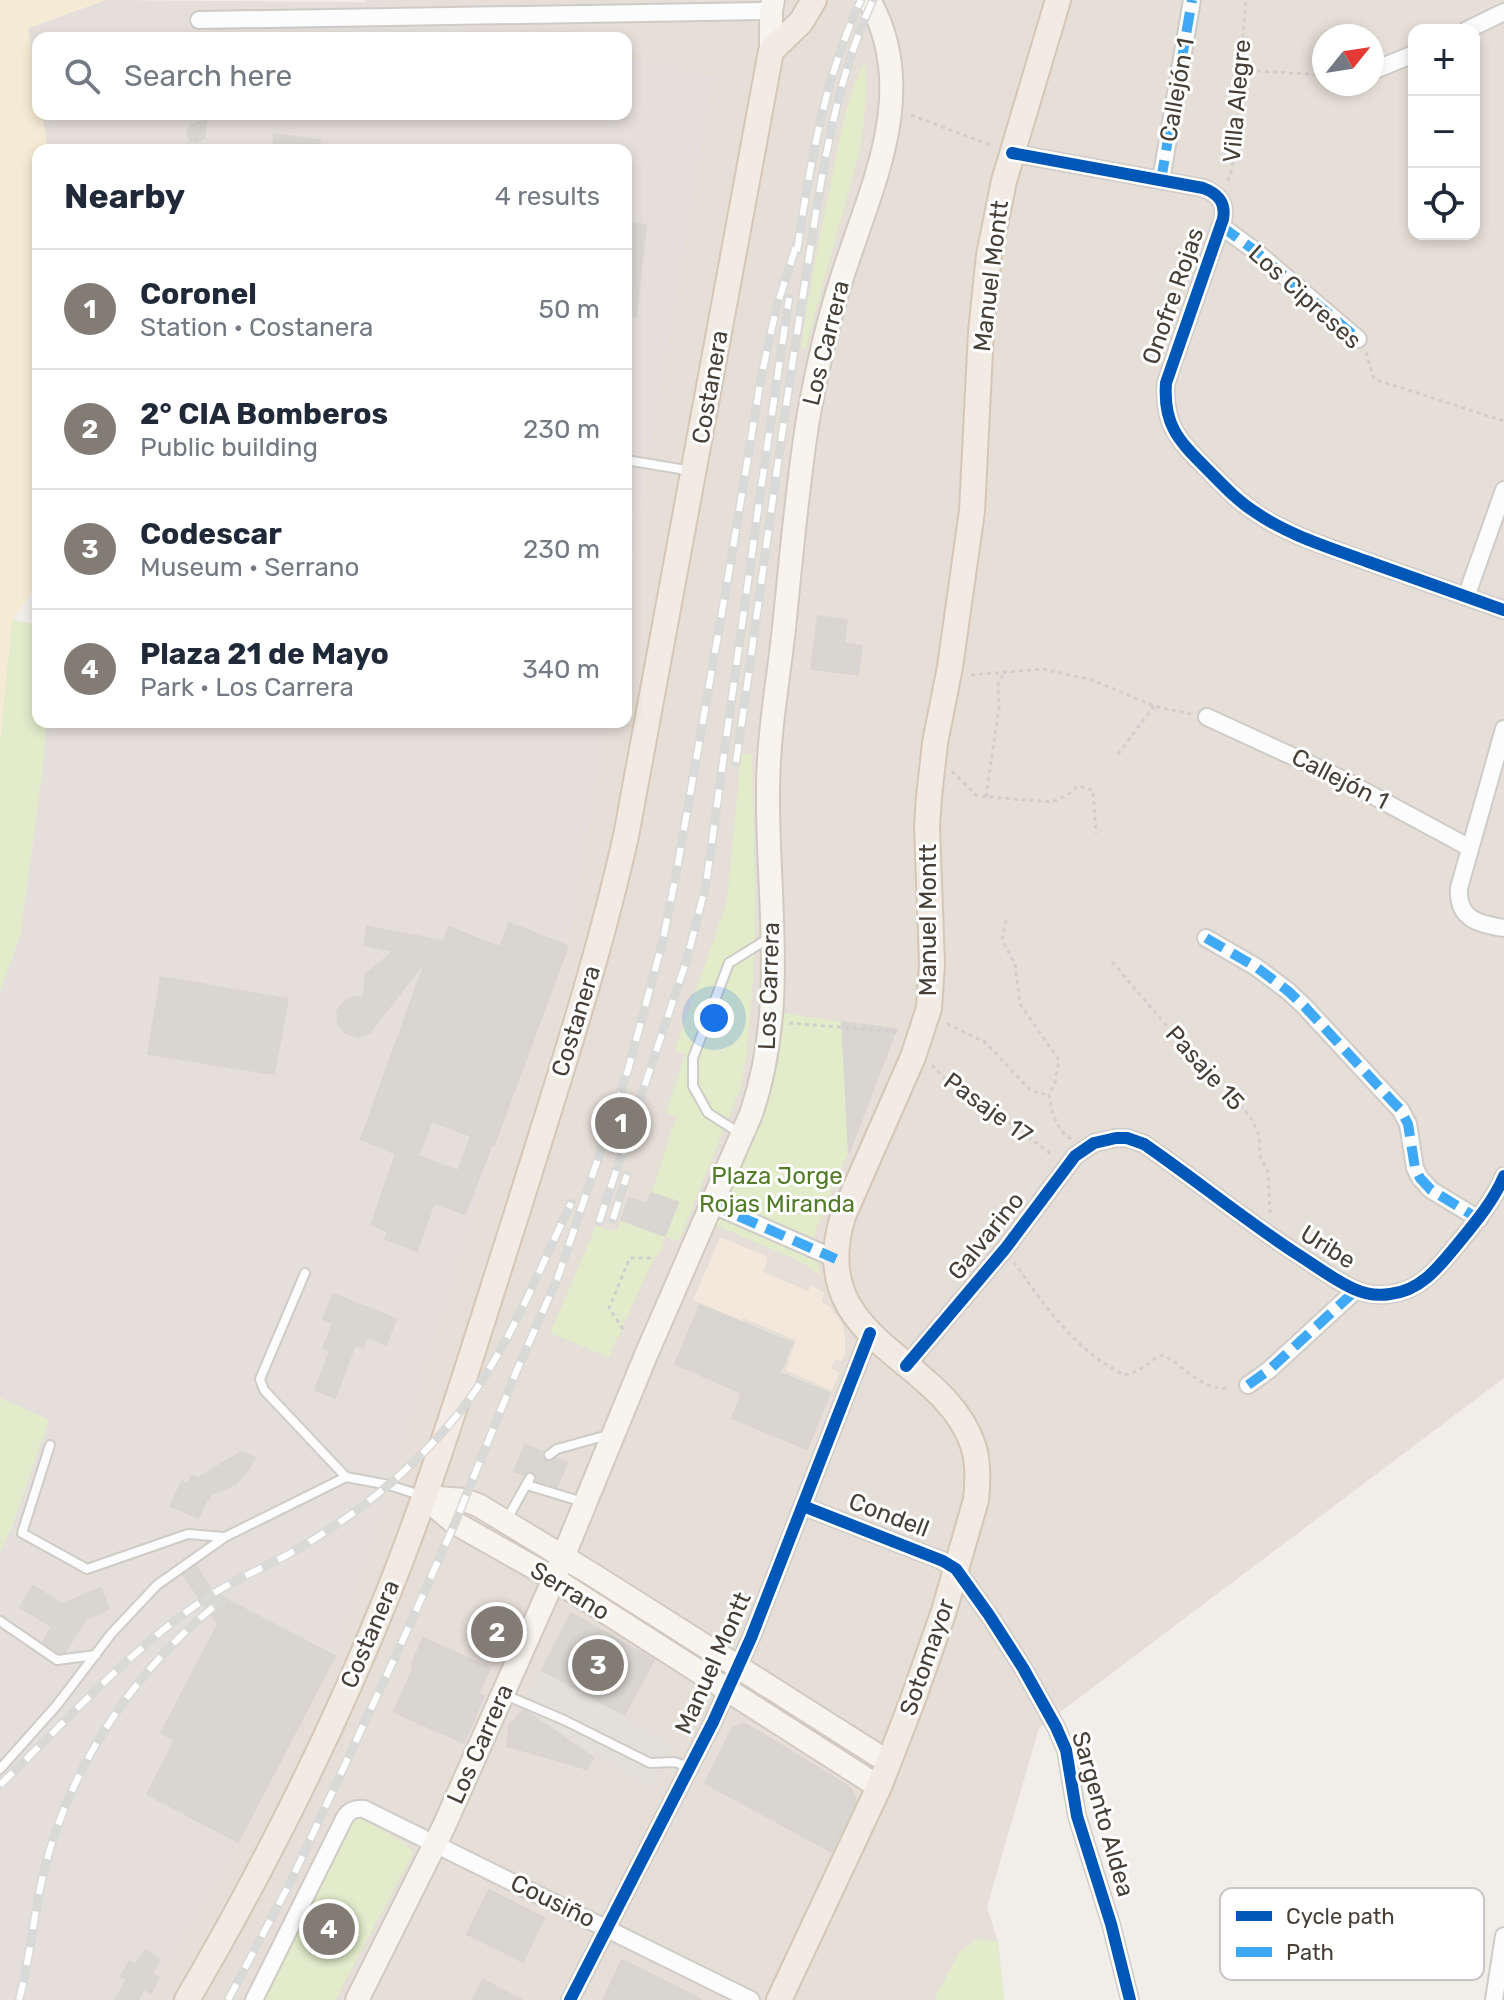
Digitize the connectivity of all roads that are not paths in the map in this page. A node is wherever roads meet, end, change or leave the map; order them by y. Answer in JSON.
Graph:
{"nodes":[{"id":1,"x":814,"y":0,"type":"edge"},
{"id":2,"x":869,"y":0,"type":"edge"},
{"id":3,"x":1058,"y":0,"type":"edge"},
{"id":4,"x":1192,"y":0,"type":"edge"},
{"id":5,"x":772,"y":6,"type":"edge"},
{"id":6,"x":611,"y":7,"type":"edge"},
{"id":7,"x":384,"y":8,"type":"edge"},
{"id":8,"x":1504,"y":12,"type":"edge"},
{"id":9,"x":199,"y":20,"type":"dead end"},
{"id":10,"x":1479,"y":24,"type":"edge"},
{"id":11,"x":771,"y":51,"type":"junction"},
{"id":12,"x":1408,"y":56,"type":"edge"},
{"id":13,"x":1384,"y":66,"type":"edge"},
{"id":14,"x":1001,"y":148,"type":"junction"},
{"id":15,"x":1161,"y":180,"type":"junction"},
{"id":16,"x":1221,"y":226,"type":"junction"},
{"id":17,"x":1358,"y":339,"type":"road end"},
{"id":18,"x":632,"y":461,"type":"edge"},
{"id":19,"x":694,"y":472,"type":"junction"},
{"id":20,"x":1504,"y":490,"type":"edge"},
{"id":21,"x":1466,"y":597,"type":"junction"},
{"id":22,"x":1504,"y":610,"type":"edge"},
{"id":23,"x":1207,"y":717,"type":"road end"},
{"id":24,"x":1504,"y":729,"type":"edge"},
{"id":25,"x":1470,"y":848,"type":"junction"},
{"id":26,"x":1504,"y":928,"type":"edge"},
{"id":27,"x":773,"y":936,"type":"junction"},
{"id":28,"x":1206,"y":938,"type":"dead end"},
{"id":29,"x":742,"y":1134,"type":"junction"},
{"id":30,"x":1105,"y":1140,"type":"joint"},
{"id":31,"x":1504,"y":1176,"type":"edge"},
{"id":32,"x":711,"y":1204,"type":"junction"},
{"id":33,"x":1479,"y":1219,"type":"junction"},
{"id":34,"x":836,"y":1259,"type":"junction"},
{"id":35,"x":305,"y":1273,"type":"dead end"},
{"id":36,"x":1356,"y":1290,"type":"junction"},
{"id":37,"x":870,"y":1333,"type":"junction"},
{"id":38,"x":906,"y":1366,"type":"junction"},
{"id":39,"x":1248,"y":1385,"type":"road end"},
{"id":40,"x":613,"y":1434,"type":"junction"},
{"id":41,"x":50,"y":1445,"type":"dead end"},
{"id":42,"x":549,"y":1455,"type":"dead end"},
{"id":43,"x":346,"y":1477,"type":"junction"},
{"id":44,"x":424,"y":1497,"type":"junction"},
{"id":45,"x":584,"y":1502,"type":"junction"},
{"id":46,"x":803,"y":1506,"type":"junction"},
{"id":47,"x":505,"y":1522,"type":"junction"},
{"id":48,"x":225,"y":1537,"type":"junction"},
{"id":49,"x":564,"y":1556,"type":"junction"},
{"id":50,"x":956,"y":1569,"type":"junction"},
{"id":51,"x":554,"y":1579,"type":"junction"},
{"id":52,"x":0,"y":1621,"type":"edge"},
{"id":53,"x":96,"y":1655,"type":"junction"},
{"id":54,"x":738,"y":1666,"type":"junction"},
{"id":55,"x":727,"y":1691,"type":"junction"},
{"id":56,"x":502,"y":1694,"type":"junction"},
{"id":57,"x":888,"y":1762,"type":"junction"},
{"id":58,"x":690,"y":1767,"type":"junction"},
{"id":59,"x":0,"y":1769,"type":"edge"},
{"id":60,"x":879,"y":1787,"type":"junction"},
{"id":61,"x":435,"y":1844,"type":"junction"},
{"id":62,"x":606,"y":1928,"type":"junction"},
{"id":63,"x":1504,"y":1936,"type":"edge"},
{"id":64,"x":187,"y":2000,"type":"edge"},
{"id":65,"x":254,"y":2000,"type":"edge"},
{"id":66,"x":357,"y":2000,"type":"edge"},
{"id":67,"x":570,"y":2000,"type":"edge"},
{"id":68,"x":751,"y":2000,"type":"edge"},
{"id":69,"x":779,"y":2000,"type":"edge"},
{"id":70,"x":1130,"y":2000,"type":"edge"},
{"id":71,"x":1494,"y":2000,"type":"edge"}],
"edges":[{"from":1,"to":11,"type":"main road"},
{"from":2,"to":27,"type":"main road","name":"Los Carrera"},
{"from":3,"to":14,"type":"main road","name":"Manuel Montt"},
{"from":4,"to":15,"type":"street","name":"Callejón 1"},
{"from":5,"to":6,"type":"street"},
{"from":5,"to":11,"type":"main road"},
{"from":6,"to":7,"type":"street"},
{"from":7,"to":9,"type":"street"},
{"from":8,"to":10,"type":"street"},
{"from":11,"to":19,"type":"main road","name":"Costanera"},
{"from":12,"to":13,"type":"street"},
{"from":14,"to":15,"type":"street","name":"Onofre Rojas"},
{"from":14,"to":34,"type":"main road","name":"Manuel Montt"},
{"from":15,"to":16,"type":"street","name":"Onofre Rojas"},
{"from":16,"to":17,"type":"street","name":"Los Cipreses"},
{"from":16,"to":21,"type":"street","name":"Onofre Rojas"},
{"from":18,"to":19,"type":"lane"},
{"from":19,"to":44,"type":"main road","name":"Costanera"},
{"from":20,"to":21,"type":"street"},
{"from":21,"to":22,"type":"street","name":"Onofre Rojas"},
{"from":23,"to":25,"type":"street","name":"Callejón 1"},
{"from":24,"to":25,"type":"street"},
{"from":25,"to":26,"type":"street"},
{"from":27,"to":29,"type":"main road","name":"Los Carrera"},
{"from":27,"to":29,"type":"lane"},
{"from":28,"to":33,"type":"street"},
{"from":29,"to":32,"type":"main road","name":"Los Carrera"},
{"from":30,"to":36,"type":"street","name":"Uribe"},
{"from":30,"to":38,"type":"street","name":"Galvarino"},
{"from":31,"to":33,"type":"street","name":"Uribe"},
{"from":32,"to":34,"type":"street"},
{"from":32,"to":40,"type":"main road","name":"Los Carrera"},
{"from":33,"to":36,"type":"street","name":"Uribe"},
{"from":34,"to":37,"type":"main road","name":"Manuel Montt"},
{"from":35,"to":43,"type":"lane"},
{"from":36,"to":39,"type":"street"},
{"from":37,"to":38,"type":"main road","name":"Sotomayor"},
{"from":37,"to":46,"type":"street","name":"Manuel Montt"},
{"from":38,"to":50,"type":"main road","name":"Sotomayor"},
{"from":40,"to":42,"type":"lane"},
{"from":40,"to":45,"type":"main road","name":"Los Carrera"},
{"from":41,"to":48,"type":"lane"},
{"from":43,"to":44,"type":"lane","name":"Serrano"},
{"from":43,"to":48,"type":"lane"},
{"from":44,"to":47,"type":"main road","name":"Serrano"},
{"from":44,"to":51,"type":"main road","name":"Serrano"},
{"from":44,"to":64,"type":"main road","name":"Costanera"},
{"from":45,"to":47,"type":"lane"},
{"from":45,"to":49,"type":"main road","name":"Los Carrera"},
{"from":46,"to":50,"type":"street","name":"Condell"},
{"from":46,"to":54,"type":"street","name":"Manuel Montt"},
{"from":47,"to":49,"type":"main road","name":"Serrano"},
{"from":48,"to":53,"type":"lane"},
{"from":49,"to":51,"type":"main road","name":"Los Carrera"},
{"from":49,"to":54,"type":"main road","name":"Serrano"},
{"from":50,"to":57,"type":"main road","name":"Sotomayor"},
{"from":50,"to":70,"type":"street","name":"Sargento Aldea"},
{"from":51,"to":55,"type":"main road","name":"Serrano"},
{"from":51,"to":56,"type":"main road","name":"Los Carrera"},
{"from":52,"to":53,"type":"lane"},
{"from":53,"to":59,"type":"lane"},
{"from":54,"to":55,"type":"street","name":"Manuel Montt"},
{"from":54,"to":57,"type":"main road","name":"Serrano"},
{"from":55,"to":58,"type":"street","name":"Manuel Montt"},
{"from":55,"to":60,"type":"main road","name":"Serrano"},
{"from":56,"to":58,"type":"lane"},
{"from":56,"to":61,"type":"main road","name":"Los Carrera"},
{"from":57,"to":60,"type":"main road","name":"Sotomayor"},
{"from":58,"to":62,"type":"street","name":"Manuel Montt"},
{"from":60,"to":69,"type":"main road","name":"Sotomayor"},
{"from":61,"to":62,"type":"street","name":"Cousiño"},
{"from":61,"to":65,"type":"street","name":"Cousiño"},
{"from":61,"to":66,"type":"main road","name":"Los Carrera"},
{"from":62,"to":67,"type":"street","name":"Manuel Montt"},
{"from":62,"to":68,"type":"street","name":"Cousiño"},
{"from":63,"to":71,"type":"street"}]}
